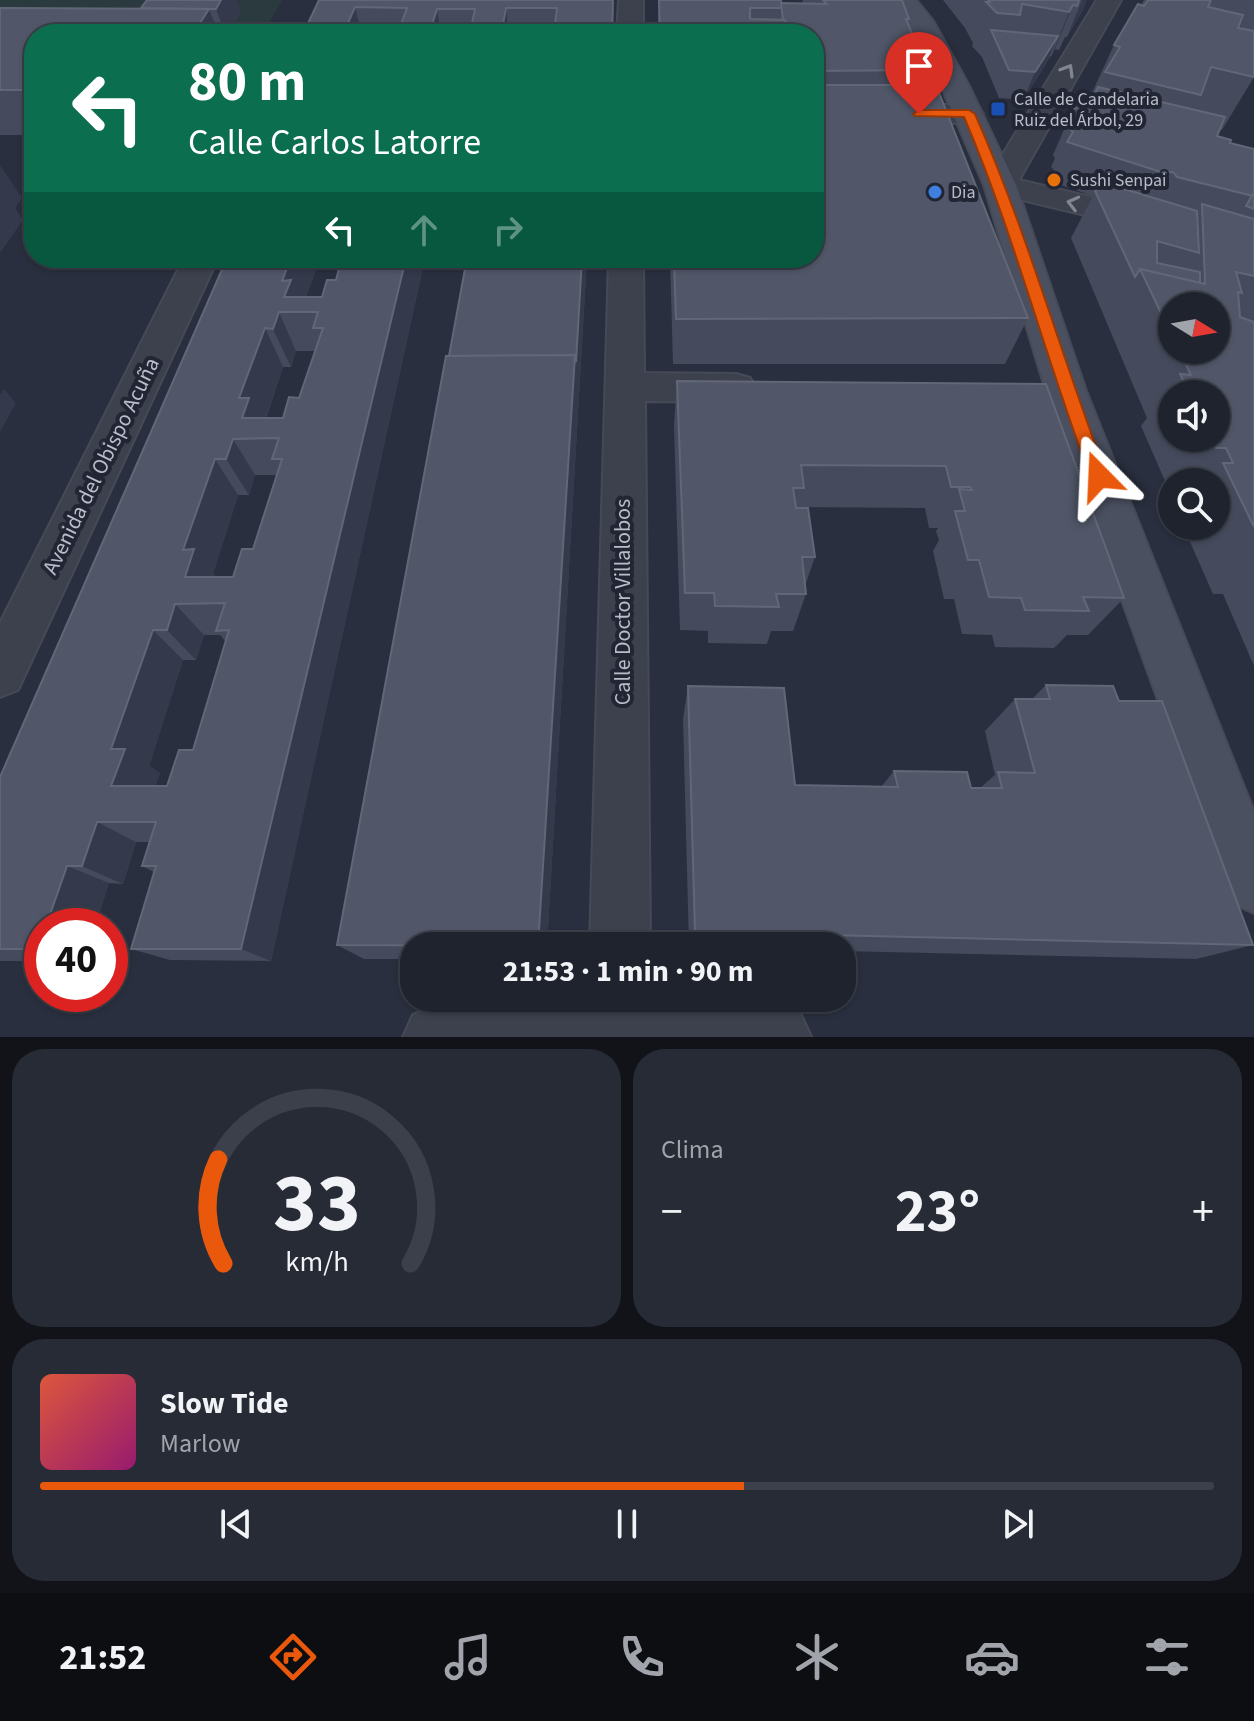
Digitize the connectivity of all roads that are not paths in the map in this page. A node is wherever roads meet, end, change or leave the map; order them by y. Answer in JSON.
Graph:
{"nodes":[{"id":1,"x":631,"y":0,"type":"edge"},
{"id":2,"x":903,"y":0,"type":"edge"},
{"id":3,"x":1109,"y":0,"type":"edge"},
{"id":4,"x":630,"y":24,"type":"edge"},
{"id":5,"x":824,"y":114,"type":"edge"},
{"id":6,"x":969,"y":114,"type":"junction"},
{"id":7,"x":1000,"y":185,"type":"junction"},
{"id":8,"x":1254,"y":260,"type":"edge"},
{"id":9,"x":196,"y":268,"type":"edge"},
{"id":10,"x":626,"y":268,"type":"edge"},
{"id":11,"x":624,"y":387,"type":"junction"},
{"id":12,"x":767,"y":388,"type":"edge"},
{"id":13,"x":0,"y":674,"type":"edge"},
{"id":14,"x":1254,"y":884,"type":"edge"},
{"id":15,"x":620,"y":932,"type":"edge"},
{"id":16,"x":620,"y":1023,"type":"edge"},
{"id":17,"x":435,"y":1037,"type":"edge"},
{"id":18,"x":779,"y":1037,"type":"edge"}],
"edges":[{"from":1,"to":4,"type":"street"},
{"from":2,"to":6,"type":"street"},
{"from":7,"to":3,"type":"street","one_way":true},
{"from":5,"to":6,"type":"street"},
{"from":6,"to":7,"type":"street"},
{"from":8,"to":7,"type":"street","one_way":true},
{"from":7,"to":14,"type":"street"},
{"from":9,"to":13,"type":"street","name":"Avenida del Obispo Acuña"},
{"from":10,"to":11,"type":"street","name":"Calle Doctor Villalobos"},
{"from":11,"to":12,"type":"street"},
{"from":11,"to":15,"type":"street","name":"Calle Doctor Villalobos"},
{"from":16,"to":17,"type":"street"},
{"from":16,"to":18,"type":"street"}]}
